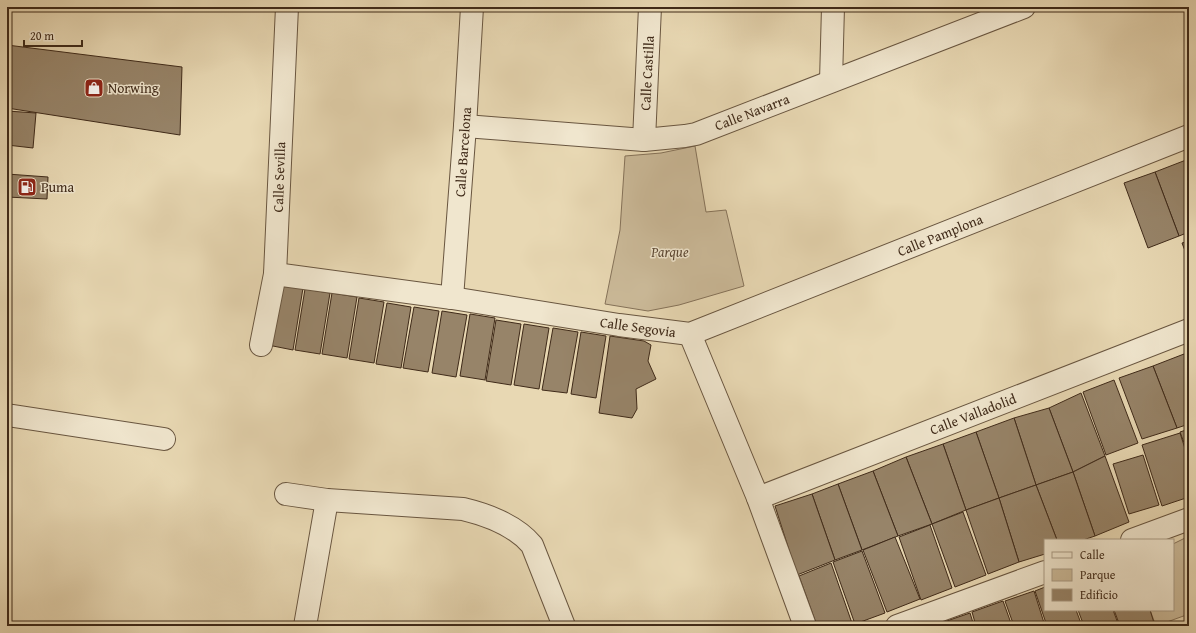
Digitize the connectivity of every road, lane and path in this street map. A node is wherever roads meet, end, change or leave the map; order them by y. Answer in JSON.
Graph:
{"nodes":[{"id":1,"x":287,"y":7,"type":"edge"},
{"id":2,"x":472,"y":7,"type":"edge"},
{"id":3,"x":650,"y":7,"type":"edge"},
{"id":4,"x":833,"y":7,"type":"edge"},
{"id":5,"x":1024,"y":7,"type":"edge"},
{"id":6,"x":831,"y":81,"type":"junction"},
{"id":7,"x":465,"y":126,"type":"junction"},
{"id":8,"x":1189,"y":136,"type":"edge"},
{"id":9,"x":644,"y":140,"type":"junction"},
{"id":10,"x":275,"y":274,"type":"junction"},
{"id":11,"x":452,"y":298,"type":"junction"},
{"id":12,"x":1189,"y":330,"type":"edge"},
{"id":13,"x":690,"y":334,"type":"junction"},
{"id":14,"x":261,"y":345,"type":"dead end"},
{"id":15,"x":7,"y":415,"type":"edge"},
{"id":16,"x":164,"y":439,"type":"dead end"},
{"id":17,"x":286,"y":494,"type":"dead end"},
{"id":18,"x":758,"y":498,"type":"junction"},
{"id":19,"x":327,"y":500,"type":"junction"},
{"id":20,"x":1189,"y":519,"type":"edge"},
{"id":21,"x":1135,"y":539,"type":"edge"},
{"id":22,"x":1044,"y":572,"type":"edge"},
{"id":23,"x":306,"y":626,"type":"edge"},
{"id":24,"x":564,"y":626,"type":"edge"},
{"id":25,"x":805,"y":626,"type":"edge"},
{"id":26,"x":897,"y":626,"type":"edge"}],
"edges":[{"from":1,"to":10,"type":"street","name":"Calle Sevilla"},
{"from":2,"to":7,"type":"street","name":"Calle Barcelona"},
{"from":3,"to":9,"type":"street","name":"Calle Castilla"},
{"from":4,"to":6,"type":"street"},
{"from":5,"to":6,"type":"street","name":"Calle Navarra"},
{"from":6,"to":9,"type":"street","name":"Calle Navarra"},
{"from":7,"to":9,"type":"street","name":"Calle Navarra"},
{"from":7,"to":11,"type":"street","name":"Calle Barcelona"},
{"from":8,"to":13,"type":"street","name":"Calle Pamplona"},
{"from":10,"to":11,"type":"street","name":"Calle Segovia"},
{"from":10,"to":14,"type":"street","name":"Calle Sevilla"},
{"from":11,"to":13,"type":"street","name":"Calle Segovia"},
{"from":12,"to":18,"type":"street","name":"Calle Valladolid"},
{"from":13,"to":18,"type":"street","name":"Calle Segovia"},
{"from":15,"to":16,"type":"street"},
{"from":17,"to":19,"type":"street"},
{"from":18,"to":25,"type":"street","name":"Calle Segovia"},
{"from":19,"to":23,"type":"street"},
{"from":19,"to":24,"type":"street"},
{"from":20,"to":21,"type":"street"},
{"from":22,"to":26,"type":"street"}]}
